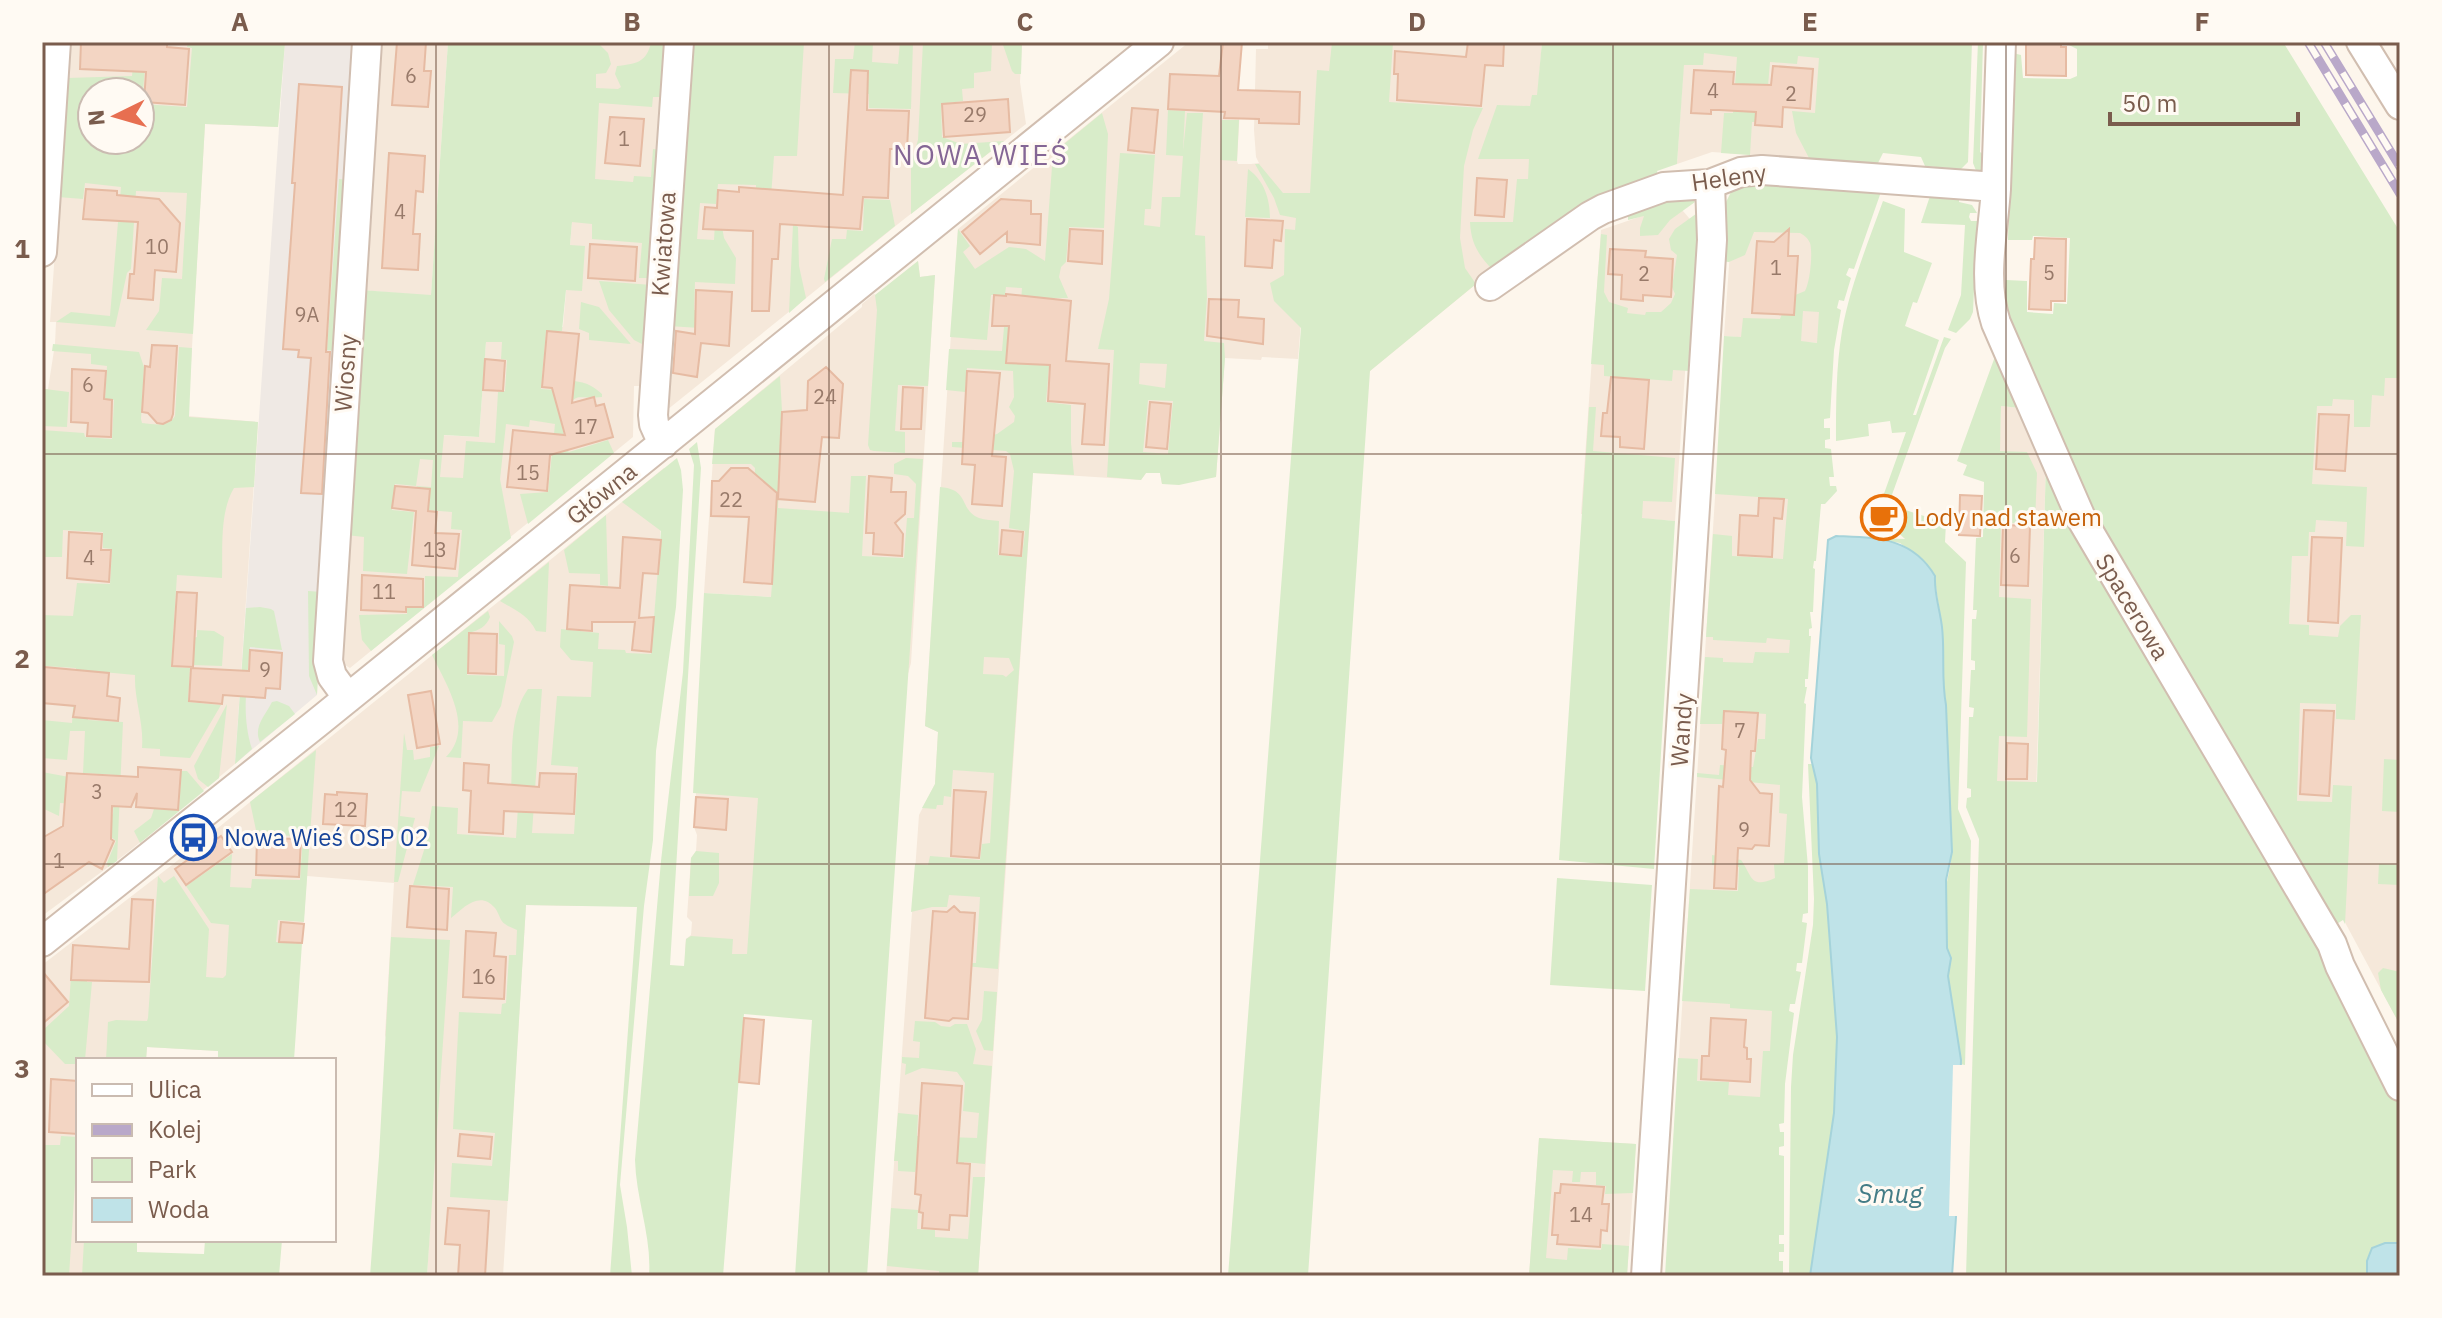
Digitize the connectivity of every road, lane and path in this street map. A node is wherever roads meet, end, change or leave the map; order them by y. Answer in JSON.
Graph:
{"nodes":[{"id":1,"x":56,"y":42,"type":"edge"},
{"id":2,"x":367,"y":42,"type":"edge"},
{"id":3,"x":679,"y":42,"type":"edge"},
{"id":4,"x":1159,"y":42,"type":"edge"},
{"id":5,"x":2001,"y":42,"type":"edge"},
{"id":6,"x":2361,"y":42,"type":"edge"},
{"id":7,"x":2400,"y":105,"type":"edge"},
{"id":8,"x":1710,"y":184,"type":"junction"},
{"id":9,"x":1996,"y":187,"type":"junction"},
{"id":10,"x":42,"y":252,"type":"edge"},
{"id":11,"x":1490,"y":286,"type":"dead end"},
{"id":12,"x":663,"y":444,"type":"junction"},
{"id":13,"x":348,"y":698,"type":"junction"},
{"id":14,"x":42,"y":942,"type":"edge"},
{"id":15,"x":2400,"y":1086,"type":"edge"},
{"id":16,"x":1646,"y":1276,"type":"edge"}],
"edges":[{"from":1,"to":10,"type":"street"},
{"from":2,"to":13,"type":"street","name":"Wiosny"},
{"from":3,"to":12,"type":"street","name":"Kwiatowa"},
{"from":4,"to":12,"type":"street","name":"Główna"},
{"from":5,"to":9,"type":"street","name":"Spacerowa"},
{"from":6,"to":7,"type":"street"},
{"from":8,"to":9,"type":"street","name":"Heleny"},
{"from":8,"to":11,"type":"street","name":"Heleny"},
{"from":8,"to":16,"type":"street","name":"Wandy"},
{"from":9,"to":15,"type":"street","name":"Spacerowa"},
{"from":12,"to":13,"type":"street","name":"Główna"},
{"from":13,"to":14,"type":"street","name":"Główna"}]}
